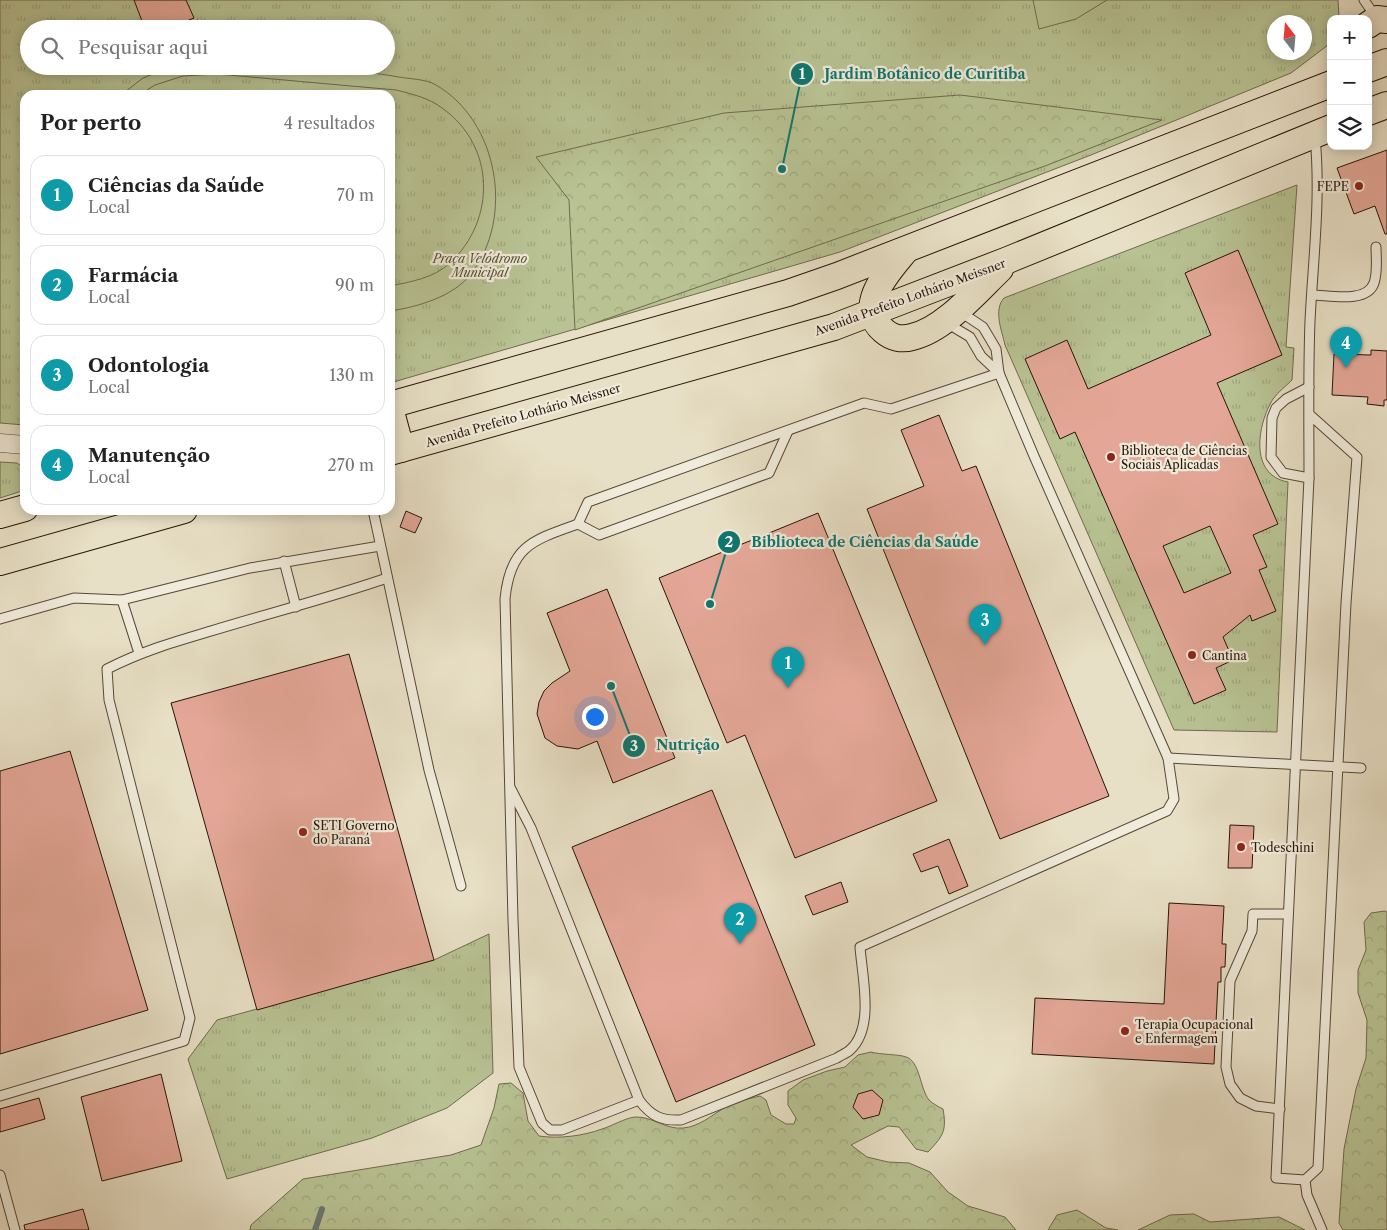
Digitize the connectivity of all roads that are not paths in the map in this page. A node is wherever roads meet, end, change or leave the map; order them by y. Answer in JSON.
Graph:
{"nodes":[{"id":1,"x":1387,"y":62,"type":"edge"},
{"id":2,"x":1372,"y":68,"type":"edge"},
{"id":3,"x":1327,"y":72,"type":"edge"},
{"id":4,"x":1320,"y":87,"type":"edge"},
{"id":5,"x":1323,"y":131,"type":"edge"},
{"id":6,"x":1376,"y":246,"type":"dead end"},
{"id":7,"x":905,"y":251,"type":"junction"},
{"id":8,"x":1008,"y":260,"type":"junction"},
{"id":9,"x":1312,"y":295,"type":"junction"},
{"id":10,"x":873,"y":313,"type":"junction"},
{"id":11,"x":950,"y":315,"type":"junction"},
{"id":12,"x":999,"y":372,"type":"junction"},
{"id":13,"x":1309,"y":387,"type":"junction"},
{"id":14,"x":395,"y":405,"type":"edge"},
{"id":15,"x":1308,"y":414,"type":"junction"},
{"id":16,"x":788,"y":431,"type":"junction"},
{"id":17,"x":0,"y":443,"type":"edge"},
{"id":18,"x":20,"y":446,"type":"edge"},
{"id":19,"x":396,"y":451,"type":"edge"},
{"id":20,"x":1309,"y":478,"type":"junction"},
{"id":21,"x":20,"y":509,"type":"edge"},
{"id":22,"x":0,"y":515,"type":"edge"},
{"id":23,"x":166,"y":515,"type":"edge"},
{"id":24,"x":375,"y":515,"type":"edge"},
{"id":25,"x":578,"y":524,"type":"junction"},
{"id":26,"x":380,"y":546,"type":"junction"},
{"id":27,"x":284,"y":561,"type":"junction"},
{"id":28,"x":0,"y":562,"type":"edge"},
{"id":29,"x":387,"y":578,"type":"junction"},
{"id":30,"x":122,"y":600,"type":"junction"},
{"id":31,"x":296,"y":607,"type":"junction"},
{"id":32,"x":0,"y":619,"type":"edge"},
{"id":33,"x":138,"y":653,"type":"junction"},
{"id":34,"x":1168,"y":758,"type":"junction"},
{"id":35,"x":1295,"y":765,"type":"junction"},
{"id":36,"x":1338,"y":767,"type":"junction"},
{"id":37,"x":1361,"y":768,"type":"dead end"},
{"id":38,"x":511,"y":789,"type":"junction"},
{"id":39,"x":461,"y":886,"type":"dead end"},
{"id":40,"x":1288,"y":914,"type":"junction"},
{"id":41,"x":0,"y":1096,"type":"edge"},
{"id":42,"x":639,"y":1100,"type":"junction"},
{"id":43,"x":1280,"y":1108,"type":"junction"},
{"id":44,"x":0,"y":1175,"type":"edge"},
{"id":45,"x":1305,"y":1180,"type":"junction"},
{"id":46,"x":15,"y":1230,"type":"edge"},
{"id":47,"x":1322,"y":1230,"type":"edge"}],
"edges":[{"from":1,"to":2,"type":"main road"},
{"from":3,"to":4,"type":"main road"},
{"from":4,"to":7,"type":"main road"},
{"from":5,"to":8,"type":"main road","name":"Avenida Prefeito Lothário Meissner"},
{"from":5,"to":9,"type":"lane"},
{"from":6,"to":9,"type":"lane"},
{"from":7,"to":10,"type":"main road"},
{"from":7,"to":14,"type":"main road"},
{"from":8,"to":10,"type":"main road","name":"Avenida Prefeito Lothário Meissner"},
{"from":8,"to":11,"type":"main road"},
{"from":9,"to":13,"type":"lane"},
{"from":10,"to":11,"type":"main road"},
{"from":10,"to":19,"type":"main road","name":"Avenida Prefeito Lothário Meissner"},
{"from":11,"to":12,"type":"lane"},
{"from":11,"to":12,"type":"lane"},
{"from":12,"to":16,"type":"lane"},
{"from":12,"to":34,"type":"lane"},
{"from":13,"to":15,"type":"lane"},
{"from":13,"to":20,"type":"lane"},
{"from":15,"to":20,"type":"lane"},
{"from":15,"to":36,"type":"lane"},
{"from":16,"to":25,"type":"lane"},
{"from":16,"to":25,"type":"lane"},
{"from":17,"to":18,"type":"street"},
{"from":20,"to":35,"type":"lane"},
{"from":21,"to":22,"type":"main road"},
{"from":23,"to":28,"type":"main road"},
{"from":24,"to":26,"type":"lane"},
{"from":25,"to":38,"type":"lane"},
{"from":26,"to":27,"type":"lane"},
{"from":26,"to":29,"type":"lane"},
{"from":27,"to":30,"type":"lane"},
{"from":27,"to":31,"type":"lane"},
{"from":29,"to":31,"type":"lane"},
{"from":29,"to":39,"type":"lane"},
{"from":30,"to":32,"type":"lane"},
{"from":30,"to":33,"type":"lane"},
{"from":31,"to":33,"type":"lane"},
{"from":33,"to":41,"type":"lane"},
{"from":34,"to":35,"type":"lane"},
{"from":34,"to":42,"type":"lane"},
{"from":35,"to":36,"type":"lane"},
{"from":35,"to":40,"type":"lane"},
{"from":36,"to":37,"type":"lane"},
{"from":36,"to":45,"type":"lane"},
{"from":38,"to":42,"type":"lane"},
{"from":38,"to":42,"type":"lane"},
{"from":40,"to":43,"type":"lane"},
{"from":40,"to":43,"type":"lane"},
{"from":43,"to":45,"type":"lane"},
{"from":44,"to":46,"type":"lane"},
{"from":45,"to":47,"type":"lane"}]}
